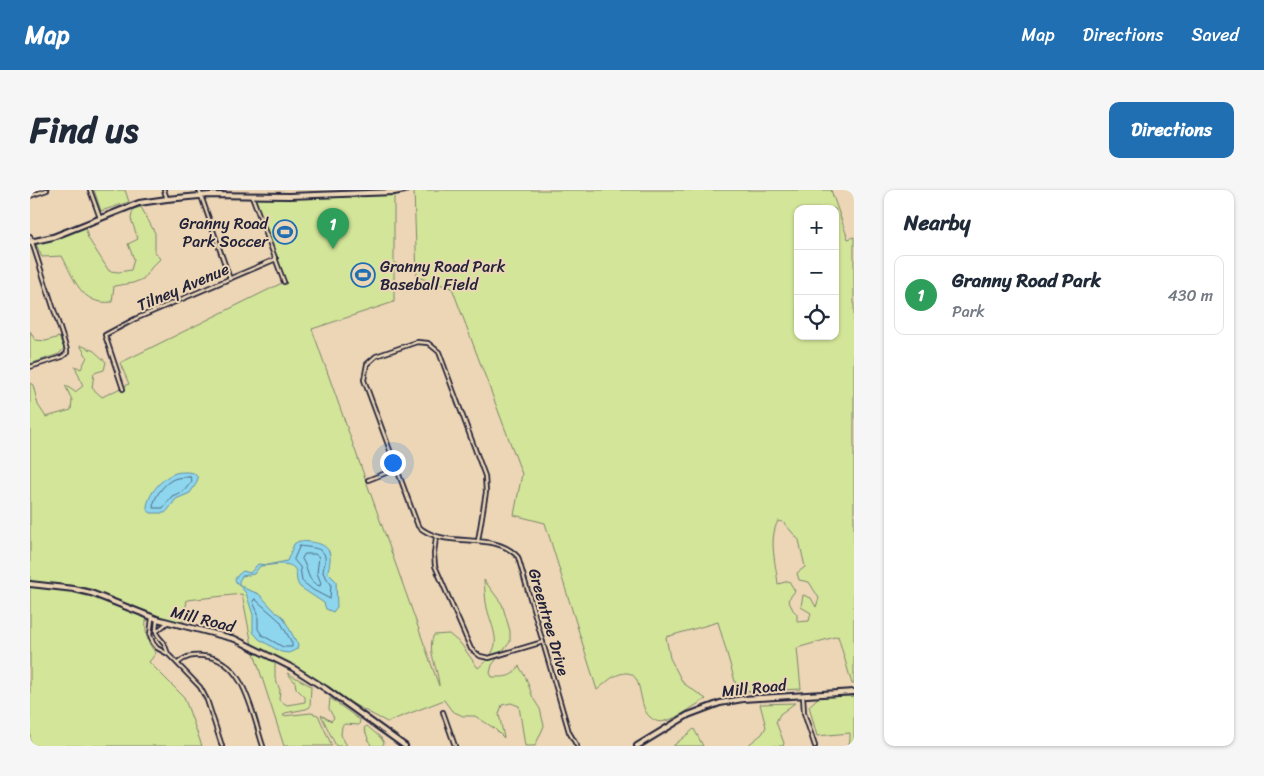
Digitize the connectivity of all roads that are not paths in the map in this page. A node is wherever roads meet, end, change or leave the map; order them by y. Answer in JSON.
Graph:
{"nodes":[{"id":1,"x":47,"y":190,"type":"edge"},
{"id":2,"x":90,"y":190,"type":"edge"},
{"id":3,"x":164,"y":190,"type":"edge"},
{"id":4,"x":199,"y":190,"type":"edge"},
{"id":5,"x":240,"y":190,"type":"edge"},
{"id":6,"x":404,"y":190,"type":"edge"},
{"id":7,"x":201,"y":195,"type":"junction"},
{"id":8,"x":30,"y":196,"type":"edge"},
{"id":9,"x":242,"y":196,"type":"junction"},
{"id":10,"x":252,"y":196,"type":"junction"},
{"id":11,"x":167,"y":199,"type":"junction"},
{"id":12,"x":100,"y":218,"type":"junction"},
{"id":13,"x":30,"y":236,"type":"edge"},
{"id":14,"x":31,"y":242,"type":"edge"},
{"id":15,"x":276,"y":259,"type":"junction"},
{"id":16,"x":230,"y":279,"type":"junction"},
{"id":17,"x":284,"y":282,"type":"dead end"},
{"id":18,"x":30,"y":367,"type":"edge"},
{"id":19,"x":123,"y":389,"type":"dead end"},
{"id":20,"x":396,"y":469,"type":"junction"},
{"id":21,"x":368,"y":480,"type":"dead end"},
{"id":22,"x":436,"y":537,"type":"junction"},
{"id":23,"x":478,"y":541,"type":"junction"},
{"id":24,"x":30,"y":584,"type":"edge"},
{"id":25,"x":154,"y":618,"type":"junction"},
{"id":26,"x":167,"y":623,"type":"junction"},
{"id":27,"x":156,"y":632,"type":"junction"},
{"id":28,"x":543,"y":642,"type":"junction"},
{"id":29,"x":261,"y":652,"type":"junction"},
{"id":30,"x":168,"y":654,"type":"junction"},
{"id":31,"x":262,"y":657,"type":"dead end"},
{"id":32,"x":178,"y":663,"type":"junction"},
{"id":33,"x":854,"y":692,"type":"edge"},
{"id":34,"x":803,"y":696,"type":"junction"},
{"id":35,"x":443,"y":712,"type":"dead end"},
{"id":36,"x":222,"y":746,"type":"edge"},
{"id":37,"x":263,"y":746,"type":"edge"},
{"id":38,"x":405,"y":746,"type":"edge"},
{"id":39,"x":455,"y":746,"type":"edge"},
{"id":40,"x":576,"y":746,"type":"edge"},
{"id":41,"x":638,"y":746,"type":"edge"},
{"id":42,"x":815,"y":746,"type":"edge"}],
"edges":[{"from":1,"to":8,"type":"street"},
{"from":2,"to":12,"type":"street"},
{"from":3,"to":11,"type":"street"},
{"from":4,"to":7,"type":"street"},
{"from":5,"to":9,"type":"street"},
{"from":6,"to":10,"type":"main road"},
{"from":7,"to":9,"type":"main road"},
{"from":7,"to":11,"type":"main road"},
{"from":7,"to":16,"type":"street"},
{"from":9,"to":10,"type":"main road"},
{"from":10,"to":15,"type":"street"},
{"from":11,"to":12,"type":"main road"},
{"from":12,"to":14,"type":"main road"},
{"from":13,"to":14,"type":"street"},
{"from":14,"to":18,"type":"street"},
{"from":15,"to":16,"type":"street","name":"Tilney Avenue"},
{"from":15,"to":17,"type":"street"},
{"from":16,"to":19,"type":"street","name":"Tilney Avenue"},
{"from":20,"to":21,"type":"street"},
{"from":20,"to":22,"type":"street"},
{"from":20,"to":23,"type":"street"},
{"from":22,"to":23,"type":"street","name":"Greentree Drive"},
{"from":22,"to":28,"type":"street"},
{"from":23,"to":28,"type":"street","name":"Greentree Drive"},
{"from":24,"to":25,"type":"main road","name":"Mill Road"},
{"from":25,"to":26,"type":"main road","name":"Mill Road"},
{"from":25,"to":27,"type":"street"},
{"from":25,"to":30,"type":"street"},
{"from":26,"to":27,"type":"street"},
{"from":26,"to":29,"type":"main road","name":"Mill Road"},
{"from":27,"to":30,"type":"street"},
{"from":28,"to":40,"type":"street","name":"Greentree Drive"},
{"from":29,"to":31,"type":"street"},
{"from":29,"to":38,"type":"main road","name":"Mill Road"},
{"from":30,"to":32,"type":"street"},
{"from":32,"to":36,"type":"street"},
{"from":32,"to":37,"type":"street"},
{"from":33,"to":34,"type":"main road","name":"Mill Road"},
{"from":34,"to":41,"type":"main road","name":"Mill Road"},
{"from":34,"to":42,"type":"street"},
{"from":35,"to":39,"type":"street"}]}
